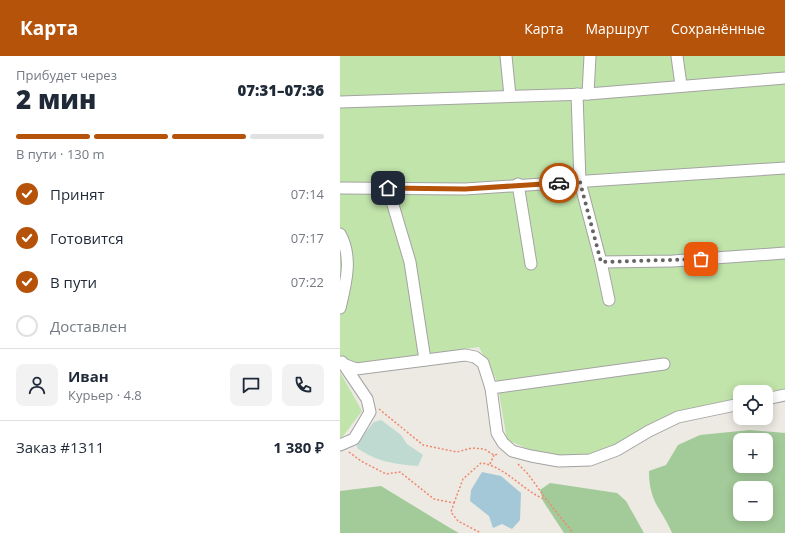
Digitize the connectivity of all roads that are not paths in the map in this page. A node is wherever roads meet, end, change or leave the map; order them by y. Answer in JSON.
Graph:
{"nodes":[{"id":1,"x":506,"y":56,"type":"edge"},
{"id":2,"x":590,"y":56,"type":"edge"},
{"id":3,"x":677,"y":56,"type":"edge"},
{"id":4,"x":785,"y":78,"type":"edge"},
{"id":5,"x":681,"y":86,"type":"junction"},
{"id":6,"x":582,"y":94,"type":"junction"},
{"id":7,"x":510,"y":96,"type":"junction"},
{"id":8,"x":340,"y":102,"type":"edge"},
{"id":9,"x":785,"y":168,"type":"edge"},
{"id":10,"x":580,"y":182,"type":"junction"},
{"id":11,"x":518,"y":184,"type":"junction"},
{"id":12,"x":340,"y":188,"type":"edge"},
{"id":13,"x":388,"y":188,"type":"junction"},
{"id":14,"x":340,"y":234,"type":"edge"},
{"id":15,"x":785,"y":253,"type":"edge"},
{"id":16,"x":601,"y":262,"type":"junction"},
{"id":17,"x":531,"y":264,"type":"dead end"},
{"id":18,"x":609,"y":300,"type":"dead end"},
{"id":19,"x":340,"y":308,"type":"edge"},
{"id":20,"x":425,"y":360,"type":"junction"},
{"id":21,"x":342,"y":361,"type":"edge"},
{"id":22,"x":664,"y":364,"type":"dead end"},
{"id":23,"x":492,"y":388,"type":"junction"},
{"id":24,"x":785,"y":395,"type":"edge"},
{"id":25,"x":773,"y":398,"type":"edge"},
{"id":26,"x":733,"y":405,"type":"edge"},
{"id":27,"x":343,"y":447,"type":"edge"}],
"edges":[{"from":1,"to":7,"type":"lane"},
{"from":2,"to":6,"type":"lane"},
{"from":3,"to":5,"type":"lane"},
{"from":4,"to":5,"type":"lane"},
{"from":5,"to":6,"type":"lane"},
{"from":6,"to":7,"type":"lane"},
{"from":6,"to":10,"type":"lane"},
{"from":7,"to":8,"type":"lane"},
{"from":9,"to":10,"type":"lane"},
{"from":10,"to":11,"type":"lane"},
{"from":10,"to":16,"type":"lane"},
{"from":11,"to":13,"type":"lane"},
{"from":11,"to":17,"type":"lane"},
{"from":12,"to":13,"type":"lane"},
{"from":13,"to":20,"type":"lane"},
{"from":14,"to":19,"type":"lane"},
{"from":15,"to":16,"type":"lane"},
{"from":16,"to":18,"type":"lane"},
{"from":20,"to":21,"type":"lane"},
{"from":20,"to":23,"type":"lane"},
{"from":21,"to":27,"type":"lane"},
{"from":22,"to":23,"type":"lane"},
{"from":23,"to":26,"type":"lane"},
{"from":24,"to":25,"type":"lane"}]}
